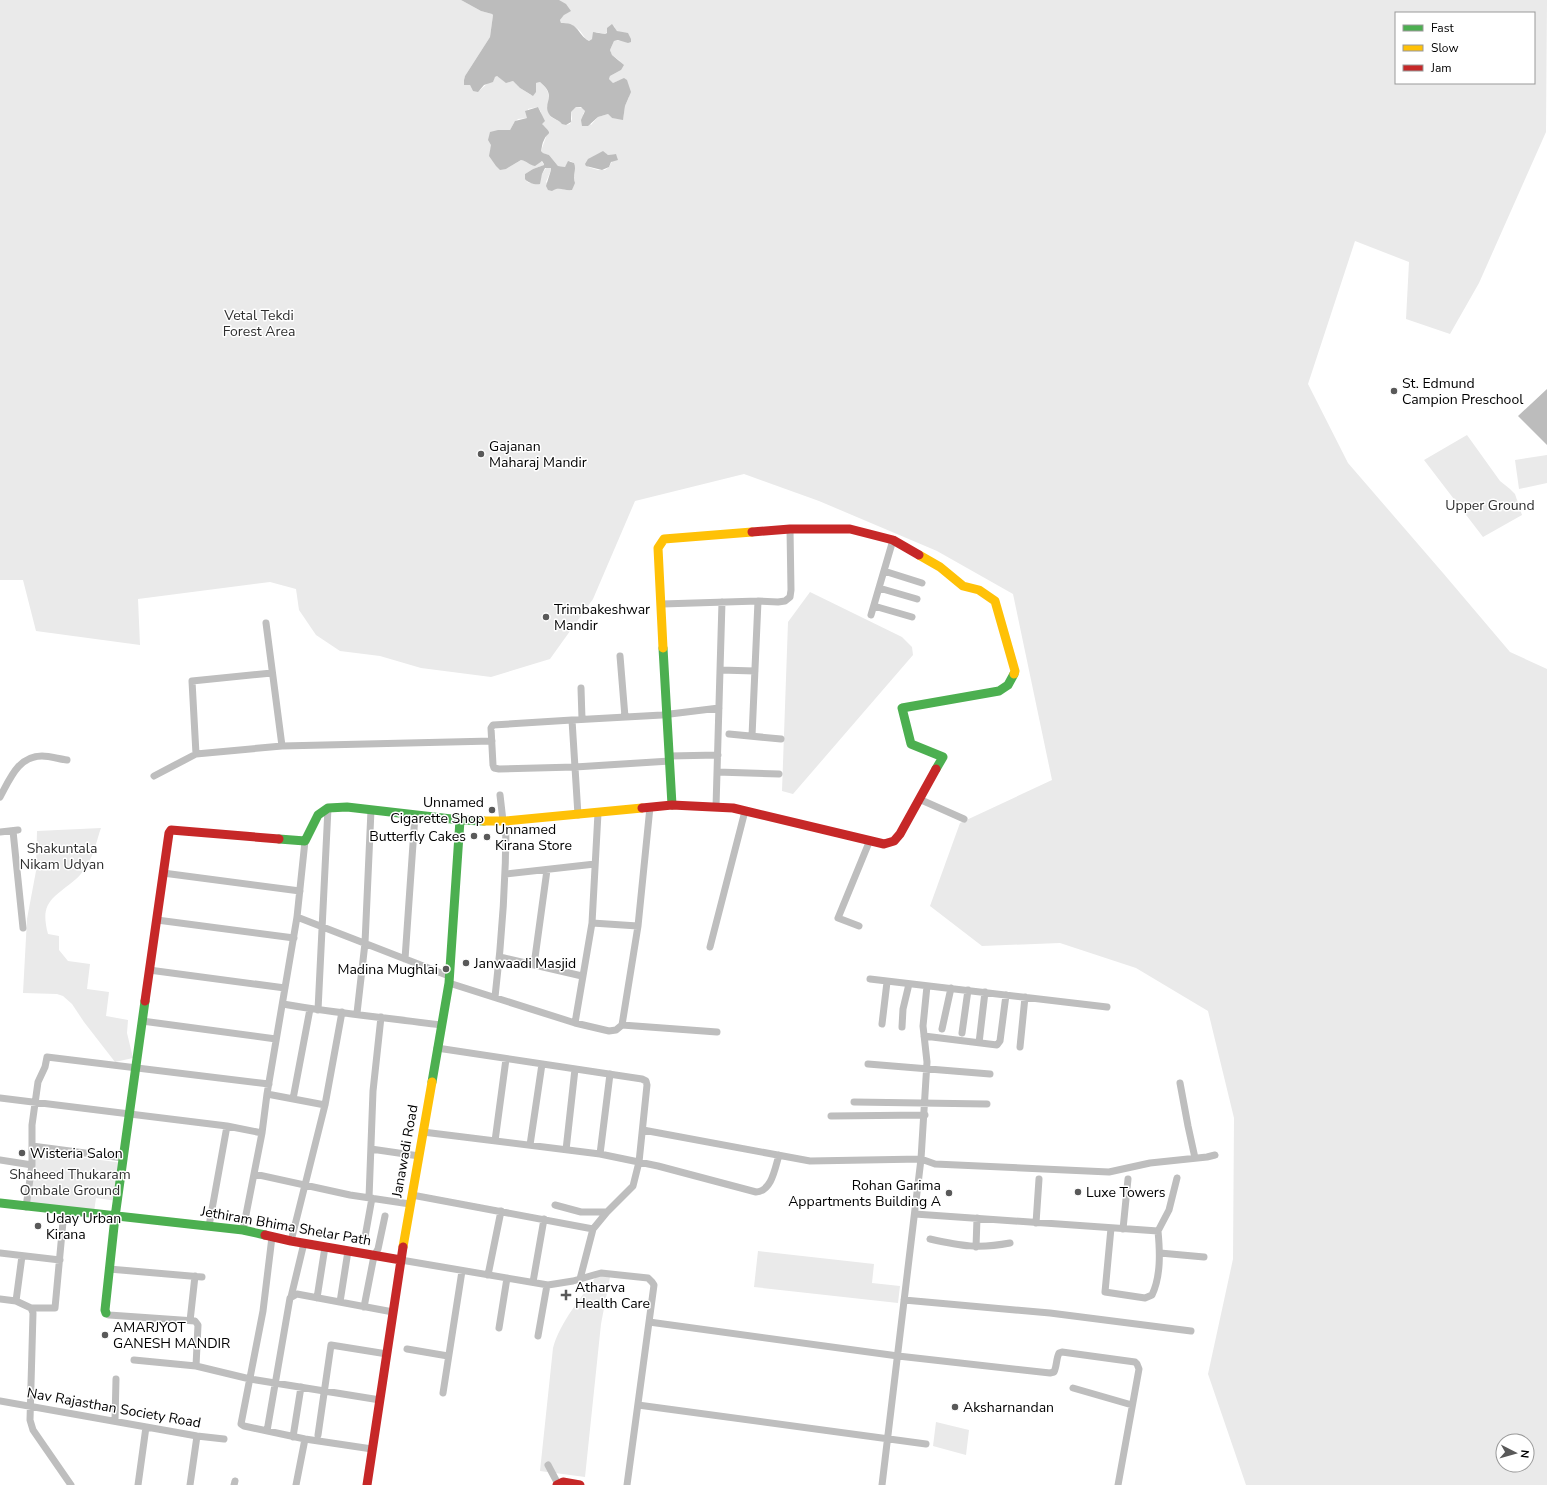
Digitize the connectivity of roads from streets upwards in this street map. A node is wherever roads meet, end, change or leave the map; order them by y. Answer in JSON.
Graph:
{"nodes":[{"id":1,"x":790,"y":529,"type":"junction"},
{"id":2,"x":893,"y":540,"type":"junction"},
{"id":3,"x":884,"y":571,"type":"junction"},
{"id":4,"x":922,"y":582,"type":"dead end"},
{"id":5,"x":879,"y":588,"type":"junction"},
{"id":6,"x":917,"y":599,"type":"dead end"},
{"id":7,"x":758,"y":601,"type":"junction"},
{"id":8,"x":722,"y":602,"type":"junction"},
{"id":9,"x":662,"y":604,"type":"junction"},
{"id":10,"x":874,"y":606,"type":"junction"},
{"id":11,"x":871,"y":615,"type":"dead end"},
{"id":12,"x":912,"y":618,"type":"dead end"},
{"id":13,"x":266,"y":623,"type":"dead end"},
{"id":14,"x":620,"y":656,"type":"dead end"},
{"id":15,"x":720,"y":670,"type":"junction"},
{"id":16,"x":755,"y":671,"type":"junction"},
{"id":17,"x":272,"y":673,"type":"junction"},
{"id":18,"x":581,"y":688,"type":"dead end"},
{"id":19,"x":719,"y":708,"type":"junction"},
{"id":20,"x":668,"y":714,"type":"junction"},
{"id":21,"x":625,"y":717,"type":"junction"},
{"id":22,"x":582,"y":719,"type":"junction"},
{"id":23,"x":572,"y":720,"type":"junction"},
{"id":24,"x":729,"y":734,"type":"dead end"},
{"id":25,"x":752,"y":736,"type":"junction"},
{"id":26,"x":782,"y":739,"type":"dead end"},
{"id":27,"x":492,"y":740,"type":"junction"},
{"id":28,"x":282,"y":746,"type":"junction"},
{"id":29,"x":196,"y":754,"type":"junction"},
{"id":30,"x":718,"y":755,"type":"junction"},
{"id":31,"x":669,"y":759,"type":"junction"},
{"id":32,"x":67,"y":760,"type":"dead end"},
{"id":33,"x":575,"y":767,"type":"junction"},
{"id":34,"x":717,"y":772,"type":"junction"},
{"id":35,"x":779,"y":774,"type":"dead end"},
{"id":36,"x":154,"y":776,"type":"dead end"},
{"id":37,"x":500,"y":795,"type":"dead end"},
{"id":38,"x":0,"y":797,"type":"edge"},
{"id":39,"x":919,"y":799,"type":"junction"},
{"id":40,"x":672,"y":805,"type":"junction"},
{"id":41,"x":650,"y":807,"type":"junction"},
{"id":42,"x":716,"y":807,"type":"junction"},
{"id":43,"x":328,"y":808,"type":"junction"},
{"id":44,"x":371,"y":810,"type":"junction"},
{"id":45,"x":745,"y":811,"type":"junction"},
{"id":46,"x":598,"y":813,"type":"junction"},
{"id":47,"x":415,"y":815,"type":"junction"},
{"id":48,"x":578,"y":816,"type":"junction"},
{"id":49,"x":964,"y":819,"type":"dead end"},
{"id":50,"x":460,"y":820,"type":"junction"},
{"id":51,"x":504,"y":821,"type":"junction"},
{"id":52,"x":0,"y":832,"type":"edge"},
{"id":53,"x":870,"y":840,"type":"junction"},
{"id":54,"x":305,"y":841,"type":"junction"},
{"id":55,"x":594,"y":864,"type":"junction"},
{"id":56,"x":546,"y":870,"type":"junction"},
{"id":57,"x":163,"y":873,"type":"junction"},
{"id":58,"x":506,"y":874,"type":"junction"},
{"id":59,"x":300,"y":891,"type":"junction"},
{"id":60,"x":297,"y":918,"type":"junction"},
{"id":61,"x":157,"y":920,"type":"junction"},
{"id":62,"x":592,"y":923,"type":"junction"},
{"id":63,"x":638,"y":926,"type":"junction"},
{"id":64,"x":859,"y":926,"type":"dead end"},
{"id":65,"x":22,"y":928,"type":"dead end"},
{"id":66,"x":322,"y":928,"type":"junction"},
{"id":67,"x":294,"y":938,"type":"junction"},
{"id":68,"x":365,"y":942,"type":"junction"},
{"id":69,"x":710,"y":947,"type":"dead end"},
{"id":70,"x":500,"y":957,"type":"junction"},
{"id":71,"x":405,"y":959,"type":"junction"},
{"id":72,"x":534,"y":965,"type":"junction"},
{"id":73,"x":150,"y":970,"type":"junction"},
{"id":74,"x":582,"y":976,"type":"junction"},
{"id":75,"x":449,"y":979,"type":"junction"},
{"id":76,"x":870,"y":979,"type":"dead end"},
{"id":77,"x":887,"y":982,"type":"junction"},
{"id":78,"x":909,"y":984,"type":"junction"},
{"id":79,"x":926,"y":986,"type":"junction"},
{"id":80,"x":285,"y":988,"type":"junction"},
{"id":81,"x":951,"y":988,"type":"junction"},
{"id":82,"x":968,"y":990,"type":"junction"},
{"id":83,"x":985,"y":992,"type":"junction"},
{"id":84,"x":1006,"y":995,"type":"junction"},
{"id":85,"x":495,"y":997,"type":"junction"},
{"id":86,"x":1025,"y":997,"type":"junction"},
{"id":87,"x":282,"y":1004,"type":"junction"},
{"id":88,"x":1107,"y":1007,"type":"dead end"},
{"id":89,"x":310,"y":1009,"type":"junction"},
{"id":90,"x":318,"y":1010,"type":"junction"},
{"id":91,"x":342,"y":1012,"type":"junction"},
{"id":92,"x":357,"y":1013,"type":"junction"},
{"id":93,"x":381,"y":1017,"type":"junction"},
{"id":94,"x":142,"y":1021,"type":"junction"},
{"id":95,"x":575,"y":1023,"type":"junction"},
{"id":96,"x":882,"y":1024,"type":"dead end"},
{"id":97,"x":441,"y":1025,"type":"junction"},
{"id":98,"x":622,"y":1025,"type":"junction"},
{"id":99,"x":902,"y":1027,"type":"dead end"},
{"id":100,"x":942,"y":1029,"type":"dead end"},
{"id":101,"x":717,"y":1032,"type":"dead end"},
{"id":102,"x":962,"y":1033,"type":"dead end"},
{"id":103,"x":924,"y":1036,"type":"junction"},
{"id":104,"x":276,"y":1039,"type":"junction"},
{"id":105,"x":979,"y":1043,"type":"junction"},
{"id":106,"x":1020,"y":1047,"type":"dead end"},
{"id":107,"x":437,"y":1048,"type":"junction"},
{"id":108,"x":506,"y":1059,"type":"junction"},
{"id":109,"x":542,"y":1064,"type":"junction"},
{"id":110,"x":868,"y":1064,"type":"dead end"},
{"id":111,"x":136,"y":1068,"type":"junction"},
{"id":112,"x":575,"y":1069,"type":"junction"},
{"id":113,"x":927,"y":1069,"type":"junction"},
{"id":114,"x":610,"y":1074,"type":"junction"},
{"id":115,"x":990,"y":1074,"type":"dead end"},
{"id":116,"x":1180,"y":1083,"type":"dead end"},
{"id":117,"x":269,"y":1084,"type":"junction"},
{"id":118,"x":267,"y":1094,"type":"junction"},
{"id":119,"x":0,"y":1098,"type":"edge"},
{"id":120,"x":293,"y":1099,"type":"junction"},
{"id":121,"x":854,"y":1102,"type":"dead end"},
{"id":122,"x":35,"y":1103,"type":"junction"},
{"id":123,"x":925,"y":1103,"type":"junction"},
{"id":124,"x":987,"y":1104,"type":"dead end"},
{"id":125,"x":325,"y":1105,"type":"junction"},
{"id":126,"x":130,"y":1115,"type":"junction"},
{"id":127,"x":925,"y":1115,"type":"junction"},
{"id":128,"x":832,"y":1116,"type":"dead end"},
{"id":129,"x":227,"y":1126,"type":"junction"},
{"id":130,"x":643,"y":1130,"type":"junction"},
{"id":131,"x":423,"y":1132,"type":"junction"},
{"id":132,"x":262,"y":1133,"type":"junction"},
{"id":133,"x":495,"y":1141,"type":"junction"},
{"id":134,"x":530,"y":1145,"type":"junction"},
{"id":135,"x":32,"y":1146,"type":"junction"},
{"id":136,"x":371,"y":1149,"type":"junction"},
{"id":137,"x":566,"y":1150,"type":"junction"},
{"id":138,"x":600,"y":1154,"type":"junction"},
{"id":139,"x":779,"y":1155,"type":"junction"},
{"id":140,"x":1216,"y":1155,"type":"dead end"},
{"id":141,"x":419,"y":1156,"type":"junction"},
{"id":142,"x":124,"y":1158,"type":"junction"},
{"id":143,"x":1195,"y":1158,"type":"junction"},
{"id":144,"x":921,"y":1159,"type":"junction"},
{"id":145,"x":0,"y":1160,"type":"edge"},
{"id":146,"x":638,"y":1162,"type":"junction"},
{"id":147,"x":32,"y":1165,"type":"junction"},
{"id":148,"x":254,"y":1174,"type":"junction"},
{"id":149,"x":1177,"y":1178,"type":"dead end"},
{"id":150,"x":1038,"y":1179,"type":"dead end"},
{"id":151,"x":1128,"y":1179,"type":"dead end"},
{"id":152,"x":305,"y":1185,"type":"junction"},
{"id":153,"x":412,"y":1195,"type":"junction"},
{"id":154,"x":370,"y":1198,"type":"junction"},
{"id":155,"x":0,"y":1204,"type":"edge"},
{"id":156,"x":410,"y":1204,"type":"junction"},
{"id":157,"x":555,"y":1205,"type":"dead end"},
{"id":158,"x":26,"y":1207,"type":"junction"},
{"id":159,"x":64,"y":1211,"type":"junction"},
{"id":160,"x":501,"y":1211,"type":"junction"},
{"id":161,"x":607,"y":1212,"type":"junction"},
{"id":162,"x":915,"y":1214,"type":"junction"},
{"id":163,"x":385,"y":1216,"type":"dead end"},
{"id":164,"x":115,"y":1217,"type":"junction"},
{"id":165,"x":977,"y":1218,"type":"junction"},
{"id":166,"x":544,"y":1219,"type":"junction"},
{"id":167,"x":1036,"y":1222,"type":"junction"},
{"id":168,"x":209,"y":1226,"type":"junction"},
{"id":169,"x":1111,"y":1228,"type":"junction"},
{"id":170,"x":593,"y":1229,"type":"junction"},
{"id":171,"x":1123,"y":1229,"type":"junction"},
{"id":172,"x":243,"y":1230,"type":"junction"},
{"id":173,"x":1158,"y":1231,"type":"junction"},
{"id":174,"x":272,"y":1237,"type":"junction"},
{"id":175,"x":365,"y":1237,"type":"dead end"},
{"id":176,"x":930,"y":1239,"type":"dead end"},
{"id":177,"x":291,"y":1241,"type":"junction"},
{"id":178,"x":304,"y":1243,"type":"junction"},
{"id":179,"x":1010,"y":1243,"type":"dead end"},
{"id":180,"x":325,"y":1247,"type":"junction"},
{"id":181,"x":976,"y":1247,"type":"junction"},
{"id":182,"x":348,"y":1251,"type":"junction"},
{"id":183,"x":0,"y":1253,"type":"edge"},
{"id":184,"x":1160,"y":1253,"type":"junction"},
{"id":185,"x":22,"y":1256,"type":"junction"},
{"id":186,"x":374,"y":1256,"type":"junction"},
{"id":187,"x":1204,"y":1257,"type":"dead end"},
{"id":188,"x":60,"y":1260,"type":"junction"},
{"id":189,"x":401,"y":1260,"type":"junction"},
{"id":190,"x":109,"y":1269,"type":"junction"},
{"id":191,"x":462,"y":1271,"type":"junction"},
{"id":192,"x":488,"y":1275,"type":"junction"},
{"id":193,"x":507,"y":1278,"type":"junction"},
{"id":194,"x":580,"y":1279,"type":"junction"},
{"id":195,"x":533,"y":1282,"type":"junction"},
{"id":196,"x":547,"y":1285,"type":"junction"},
{"id":197,"x":291,"y":1297,"type":"junction"},
{"id":198,"x":317,"y":1298,"type":"junction"},
{"id":199,"x":0,"y":1299,"type":"edge"},
{"id":200,"x":904,"y":1300,"type":"junction"},
{"id":201,"x":16,"y":1301,"type":"junction"},
{"id":202,"x":340,"y":1302,"type":"junction"},
{"id":203,"x":364,"y":1307,"type":"junction"},
{"id":204,"x":31,"y":1308,"type":"junction"},
{"id":205,"x":393,"y":1312,"type":"junction"},
{"id":206,"x":106,"y":1313,"type":"joint"},
{"id":207,"x":190,"y":1321,"type":"junction"},
{"id":208,"x":649,"y":1322,"type":"junction"},
{"id":209,"x":499,"y":1328,"type":"dead end"},
{"id":210,"x":1191,"y":1331,"type":"dead end"},
{"id":211,"x":538,"y":1336,"type":"dead end"},
{"id":212,"x":407,"y":1349,"type":"dead end"},
{"id":213,"x":387,"y":1354,"type":"junction"},
{"id":214,"x":448,"y":1356,"type":"junction"},
{"id":215,"x":898,"y":1356,"type":"junction"},
{"id":216,"x":134,"y":1360,"type":"dead end"},
{"id":217,"x":196,"y":1366,"type":"junction"},
{"id":218,"x":116,"y":1379,"type":"dead end"},
{"id":219,"x":250,"y":1379,"type":"junction"},
{"id":220,"x":276,"y":1383,"type":"junction"},
{"id":221,"x":301,"y":1387,"type":"junction"},
{"id":222,"x":1073,"y":1388,"type":"dead end"},
{"id":223,"x":324,"y":1391,"type":"junction"},
{"id":224,"x":443,"y":1393,"type":"dead end"},
{"id":225,"x":380,"y":1400,"type":"junction"},
{"id":226,"x":0,"y":1401,"type":"edge"},
{"id":227,"x":638,"y":1405,"type":"junction"},
{"id":228,"x":1132,"y":1405,"type":"junction"},
{"id":229,"x":31,"y":1406,"type":"junction"},
{"id":230,"x":115,"y":1421,"type":"junction"},
{"id":231,"x":146,"y":1427,"type":"junction"},
{"id":232,"x":267,"y":1431,"type":"junction"},
{"id":233,"x":318,"y":1435,"type":"dead end"},
{"id":234,"x":197,"y":1436,"type":"junction"},
{"id":235,"x":293,"y":1436,"type":"junction"},
{"id":236,"x":224,"y":1439,"type":"dead end"},
{"id":237,"x":306,"y":1439,"type":"junction"},
{"id":238,"x":887,"y":1439,"type":"junction"},
{"id":239,"x":926,"y":1444,"type":"dead end"},
{"id":240,"x":372,"y":1449,"type":"junction"},
{"id":241,"x":548,"y":1465,"type":"dead end"},
{"id":242,"x":557,"y":1484,"type":"edge"},
{"id":243,"x":71,"y":1485,"type":"edge"},
{"id":244,"x":138,"y":1485,"type":"edge"},
{"id":245,"x":190,"y":1485,"type":"edge"},
{"id":246,"x":296,"y":1485,"type":"edge"},
{"id":247,"x":367,"y":1485,"type":"edge"},
{"id":248,"x":580,"y":1485,"type":"edge"},
{"id":249,"x":627,"y":1485,"type":"edge"},
{"id":250,"x":882,"y":1485,"type":"edge"},
{"id":251,"x":1118,"y":1485,"type":"edge"}],
"edges":[{"from":1,"to":2,"type":"street"},
{"from":1,"to":7,"type":"street"},
{"from":1,"to":9,"type":"street"},
{"from":2,"to":3,"type":"street"},
{"from":2,"to":39,"type":"street"},
{"from":3,"to":4,"type":"street"},
{"from":3,"to":5,"type":"street"},
{"from":5,"to":6,"type":"street"},
{"from":5,"to":10,"type":"street"},
{"from":7,"to":8,"type":"street"},
{"from":7,"to":16,"type":"street"},
{"from":8,"to":9,"type":"street"},
{"from":8,"to":15,"type":"street"},
{"from":9,"to":20,"type":"street"},
{"from":10,"to":11,"type":"street"},
{"from":10,"to":12,"type":"street"},
{"from":13,"to":17,"type":"street"},
{"from":14,"to":21,"type":"street"},
{"from":15,"to":16,"type":"street"},
{"from":15,"to":19,"type":"street"},
{"from":16,"to":25,"type":"street"},
{"from":17,"to":28,"type":"street"},
{"from":17,"to":29,"type":"street"},
{"from":18,"to":22,"type":"street"},
{"from":19,"to":20,"type":"street"},
{"from":19,"to":30,"type":"street"},
{"from":20,"to":21,"type":"street"},
{"from":20,"to":31,"type":"street"},
{"from":21,"to":22,"type":"street"},
{"from":22,"to":23,"type":"street"},
{"from":23,"to":27,"type":"street"},
{"from":23,"to":33,"type":"street"},
{"from":24,"to":25,"type":"street"},
{"from":25,"to":26,"type":"street"},
{"from":27,"to":28,"type":"street"},
{"from":27,"to":33,"type":"street"},
{"from":28,"to":29,"type":"street"},
{"from":29,"to":36,"type":"street"},
{"from":30,"to":31,"type":"street"},
{"from":30,"to":34,"type":"street"},
{"from":31,"to":33,"type":"street"},
{"from":31,"to":40,"type":"street"},
{"from":32,"to":38,"type":"street"},
{"from":33,"to":48,"type":"street"},
{"from":34,"to":35,"type":"street"},
{"from":34,"to":42,"type":"street"},
{"from":37,"to":51,"type":"street"},
{"from":39,"to":49,"type":"street"},
{"from":39,"to":53,"type":"street"},
{"from":40,"to":41,"type":"street"},
{"from":40,"to":42,"type":"street"},
{"from":41,"to":46,"type":"street"},
{"from":41,"to":63,"type":"street"},
{"from":42,"to":45,"type":"street"},
{"from":43,"to":44,"type":"street"},
{"from":43,"to":54,"type":"street"},
{"from":43,"to":66,"type":"street"},
{"from":44,"to":47,"type":"street"},
{"from":44,"to":68,"type":"street"},
{"from":45,"to":53,"type":"street"},
{"from":45,"to":69,"type":"street"},
{"from":46,"to":48,"type":"street"},
{"from":46,"to":55,"type":"street"},
{"from":47,"to":50,"type":"street"},
{"from":47,"to":71,"type":"street"},
{"from":48,"to":51,"type":"street"},
{"from":50,"to":51,"type":"street"},
{"from":50,"to":75,"type":"street","name":"Janawadi Road"},
{"from":51,"to":58,"type":"street"},
{"from":52,"to":65,"type":"street"},
{"from":53,"to":64,"type":"street"},
{"from":54,"to":57,"type":"street"},
{"from":54,"to":59,"type":"street"},
{"from":55,"to":56,"type":"street"},
{"from":55,"to":62,"type":"street"},
{"from":56,"to":58,"type":"street"},
{"from":56,"to":72,"type":"street"},
{"from":57,"to":59,"type":"street"},
{"from":57,"to":61,"type":"street"},
{"from":58,"to":70,"type":"street"},
{"from":59,"to":60,"type":"street"},
{"from":60,"to":66,"type":"street"},
{"from":60,"to":67,"type":"street"},
{"from":61,"to":67,"type":"street"},
{"from":61,"to":73,"type":"street"},
{"from":62,"to":63,"type":"street"},
{"from":62,"to":74,"type":"street"},
{"from":63,"to":98,"type":"street"},
{"from":66,"to":68,"type":"street"},
{"from":66,"to":90,"type":"street"},
{"from":67,"to":80,"type":"street"},
{"from":68,"to":71,"type":"street"},
{"from":68,"to":92,"type":"street"},
{"from":70,"to":72,"type":"street"},
{"from":70,"to":85,"type":"street"},
{"from":71,"to":75,"type":"street"},
{"from":72,"to":74,"type":"street"},
{"from":73,"to":80,"type":"street"},
{"from":73,"to":94,"type":"street"},
{"from":74,"to":95,"type":"street"},
{"from":75,"to":85,"type":"street"},
{"from":75,"to":97,"type":"street","name":"Janawadi Road"},
{"from":76,"to":77,"type":"street"},
{"from":77,"to":78,"type":"street"},
{"from":77,"to":96,"type":"street"},
{"from":78,"to":79,"type":"street"},
{"from":78,"to":99,"type":"street"},
{"from":79,"to":81,"type":"street"},
{"from":79,"to":103,"type":"street"},
{"from":80,"to":87,"type":"street"},
{"from":81,"to":82,"type":"street"},
{"from":81,"to":100,"type":"street"},
{"from":82,"to":83,"type":"street"},
{"from":82,"to":102,"type":"street"},
{"from":83,"to":84,"type":"street"},
{"from":83,"to":105,"type":"street"},
{"from":84,"to":86,"type":"street"},
{"from":84,"to":105,"type":"street"},
{"from":85,"to":95,"type":"street"},
{"from":86,"to":88,"type":"street"},
{"from":86,"to":106,"type":"street"},
{"from":87,"to":89,"type":"street"},
{"from":87,"to":104,"type":"street"},
{"from":89,"to":90,"type":"street"},
{"from":89,"to":120,"type":"street"},
{"from":90,"to":91,"type":"street"},
{"from":91,"to":92,"type":"street"},
{"from":91,"to":125,"type":"street"},
{"from":92,"to":93,"type":"street"},
{"from":93,"to":97,"type":"street"},
{"from":93,"to":136,"type":"street"},
{"from":94,"to":104,"type":"street"},
{"from":94,"to":111,"type":"street"},
{"from":95,"to":98,"type":"street"},
{"from":97,"to":107,"type":"street","name":"Janawadi Road"},
{"from":98,"to":101,"type":"street"},
{"from":103,"to":105,"type":"street"},
{"from":103,"to":113,"type":"street"},
{"from":104,"to":117,"type":"street"},
{"from":107,"to":108,"type":"street"},
{"from":107,"to":131,"type":"street","name":"Janawadi Road"},
{"from":108,"to":109,"type":"street"},
{"from":108,"to":133,"type":"street"},
{"from":109,"to":112,"type":"street"},
{"from":109,"to":134,"type":"street"},
{"from":110,"to":113,"type":"street"},
{"from":111,"to":117,"type":"street"},
{"from":111,"to":122,"type":"street"},
{"from":111,"to":126,"type":"street"},
{"from":112,"to":114,"type":"street"},
{"from":112,"to":137,"type":"street"},
{"from":113,"to":115,"type":"street"},
{"from":113,"to":123,"type":"street"},
{"from":114,"to":130,"type":"street"},
{"from":114,"to":138,"type":"street"},
{"from":116,"to":143,"type":"street"},
{"from":117,"to":118,"type":"street"},
{"from":118,"to":120,"type":"street"},
{"from":118,"to":132,"type":"street"},
{"from":119,"to":122,"type":"street"},
{"from":120,"to":125,"type":"street"},
{"from":121,"to":123,"type":"street"},
{"from":122,"to":126,"type":"street"},
{"from":122,"to":135,"type":"street"},
{"from":123,"to":124,"type":"street"},
{"from":123,"to":127,"type":"street"},
{"from":125,"to":152,"type":"street"},
{"from":126,"to":129,"type":"street"},
{"from":126,"to":142,"type":"street"},
{"from":127,"to":128,"type":"street"},
{"from":127,"to":144,"type":"street"},
{"from":129,"to":132,"type":"street"},
{"from":129,"to":168,"type":"street"},
{"from":130,"to":139,"type":"street"},
{"from":130,"to":146,"type":"street"},
{"from":131,"to":133,"type":"street"},
{"from":131,"to":141,"type":"street","name":"Janawadi Road"},
{"from":132,"to":148,"type":"street"},
{"from":133,"to":134,"type":"street"},
{"from":134,"to":137,"type":"street"},
{"from":135,"to":142,"type":"street"},
{"from":135,"to":147,"type":"street"},
{"from":136,"to":141,"type":"street"},
{"from":136,"to":154,"type":"street"},
{"from":137,"to":138,"type":"street"},
{"from":138,"to":146,"type":"street"},
{"from":139,"to":144,"type":"street"},
{"from":139,"to":146,"type":"street"},
{"from":140,"to":143,"type":"street"},
{"from":141,"to":153,"type":"street","name":"Janawadi Road"},
{"from":142,"to":164,"type":"street"},
{"from":143,"to":144,"type":"street"},
{"from":144,"to":162,"type":"street"},
{"from":145,"to":147,"type":"street"},
{"from":146,"to":161,"type":"street"},
{"from":147,"to":158,"type":"street"},
{"from":148,"to":152,"type":"street"},
{"from":148,"to":172,"type":"street"},
{"from":149,"to":173,"type":"street"},
{"from":150,"to":167,"type":"street"},
{"from":151,"to":171,"type":"street"},
{"from":152,"to":154,"type":"street"},
{"from":152,"to":177,"type":"street"},
{"from":153,"to":156,"type":"street","name":"Janawadi Road"},
{"from":153,"to":160,"type":"street"},
{"from":154,"to":156,"type":"street"},
{"from":154,"to":175,"type":"street"},
{"from":155,"to":158,"type":"street","name":"Jethiram Bhima Shelar Path"},
{"from":156,"to":189,"type":"street","name":"Janawadi Road"},
{"from":157,"to":161,"type":"street"},
{"from":158,"to":159,"type":"street","name":"Jethiram Bhima Shelar Path"},
{"from":159,"to":164,"type":"street","name":"Jethiram Bhima Shelar Path"},
{"from":159,"to":188,"type":"street"},
{"from":160,"to":166,"type":"street"},
{"from":160,"to":192,"type":"street"},
{"from":161,"to":170,"type":"street"},
{"from":162,"to":165,"type":"street"},
{"from":162,"to":200,"type":"street"},
{"from":163,"to":186,"type":"street"},
{"from":164,"to":168,"type":"street","name":"Jethiram Bhima Shelar Path"},
{"from":164,"to":190,"type":"street"},
{"from":165,"to":167,"type":"street"},
{"from":165,"to":181,"type":"street"},
{"from":166,"to":170,"type":"street"},
{"from":166,"to":195,"type":"street"},
{"from":167,"to":169,"type":"street"},
{"from":168,"to":172,"type":"street","name":"Jethiram Bhima Shelar Path"},
{"from":169,"to":171,"type":"street"},
{"from":169,"to":184,"type":"street"},
{"from":170,"to":194,"type":"street"},
{"from":171,"to":173,"type":"street"},
{"from":172,"to":174,"type":"street","name":"Jethiram Bhima Shelar Path"},
{"from":173,"to":184,"type":"street"},
{"from":174,"to":177,"type":"street","name":"Jethiram Bhima Shelar Path"},
{"from":174,"to":219,"type":"street"},
{"from":176,"to":181,"type":"street"},
{"from":177,"to":178,"type":"street","name":"Jethiram Bhima Shelar Path"},
{"from":178,"to":180,"type":"street","name":"Jethiram Bhima Shelar Path"},
{"from":178,"to":197,"type":"street"},
{"from":179,"to":181,"type":"street"},
{"from":180,"to":182,"type":"street","name":"Jethiram Bhima Shelar Path"},
{"from":180,"to":198,"type":"street"},
{"from":182,"to":186,"type":"street","name":"Jethiram Bhima Shelar Path"},
{"from":182,"to":202,"type":"street"},
{"from":183,"to":185,"type":"street"},
{"from":184,"to":187,"type":"street"},
{"from":185,"to":188,"type":"street"},
{"from":185,"to":201,"type":"street"},
{"from":186,"to":189,"type":"street","name":"Jethiram Bhima Shelar Path"},
{"from":186,"to":203,"type":"street"},
{"from":188,"to":204,"type":"street"},
{"from":189,"to":191,"type":"street"},
{"from":189,"to":205,"type":"street","name":"Janawadi Road"},
{"from":190,"to":206,"type":"street"},
{"from":190,"to":207,"type":"street"},
{"from":191,"to":192,"type":"street"},
{"from":191,"to":214,"type":"street"},
{"from":192,"to":193,"type":"street"},
{"from":193,"to":195,"type":"street"},
{"from":193,"to":209,"type":"street"},
{"from":194,"to":196,"type":"street"},
{"from":194,"to":208,"type":"street"},
{"from":195,"to":196,"type":"street"},
{"from":196,"to":211,"type":"street"},
{"from":197,"to":198,"type":"street"},
{"from":197,"to":220,"type":"street"},
{"from":198,"to":202,"type":"street"},
{"from":199,"to":201,"type":"street"},
{"from":200,"to":210,"type":"street"},
{"from":200,"to":215,"type":"street"},
{"from":201,"to":204,"type":"street"},
{"from":202,"to":203,"type":"street"},
{"from":203,"to":205,"type":"street"},
{"from":204,"to":229,"type":"street"},
{"from":205,"to":213,"type":"street","name":"Janawadi Road"},
{"from":206,"to":207,"type":"street"},
{"from":207,"to":217,"type":"street"},
{"from":208,"to":215,"type":"street"},
{"from":208,"to":227,"type":"street"},
{"from":212,"to":214,"type":"street"},
{"from":213,"to":223,"type":"street"},
{"from":213,"to":225,"type":"street","name":"Janawadi Road"},
{"from":214,"to":224,"type":"street"},
{"from":215,"to":228,"type":"street"},
{"from":215,"to":238,"type":"street"},
{"from":216,"to":217,"type":"street"},
{"from":217,"to":219,"type":"street"},
{"from":218,"to":230,"type":"street"},
{"from":219,"to":220,"type":"street"},
{"from":219,"to":232,"type":"street"},
{"from":220,"to":221,"type":"street"},
{"from":220,"to":232,"type":"street"},
{"from":221,"to":223,"type":"street"},
{"from":221,"to":235,"type":"street"},
{"from":222,"to":228,"type":"street"},
{"from":223,"to":225,"type":"street"},
{"from":223,"to":233,"type":"street"},
{"from":225,"to":240,"type":"street","name":"Janawadi Road"},
{"from":226,"to":229,"type":"street","name":"Nav Rajasthan Society Road"},
{"from":227,"to":238,"type":"street"},
{"from":227,"to":249,"type":"street"},
{"from":228,"to":251,"type":"street"},
{"from":229,"to":230,"type":"street","name":"Nav Rajasthan Society Road"},
{"from":229,"to":243,"type":"street"},
{"from":230,"to":231,"type":"street","name":"Nav Rajasthan Society Road"},
{"from":231,"to":234,"type":"street","name":"Nav Rajasthan Society Road"},
{"from":231,"to":244,"type":"street"},
{"from":232,"to":235,"type":"street"},
{"from":234,"to":236,"type":"street","name":"Nav Rajasthan Society Road"},
{"from":234,"to":245,"type":"street"},
{"from":235,"to":237,"type":"street"},
{"from":237,"to":240,"type":"street"},
{"from":237,"to":246,"type":"street"},
{"from":238,"to":239,"type":"street"},
{"from":238,"to":250,"type":"street"},
{"from":240,"to":247,"type":"street","name":"Janawadi Road"},
{"from":241,"to":242,"type":"street"},
{"from":242,"to":248,"type":"street"}]}
